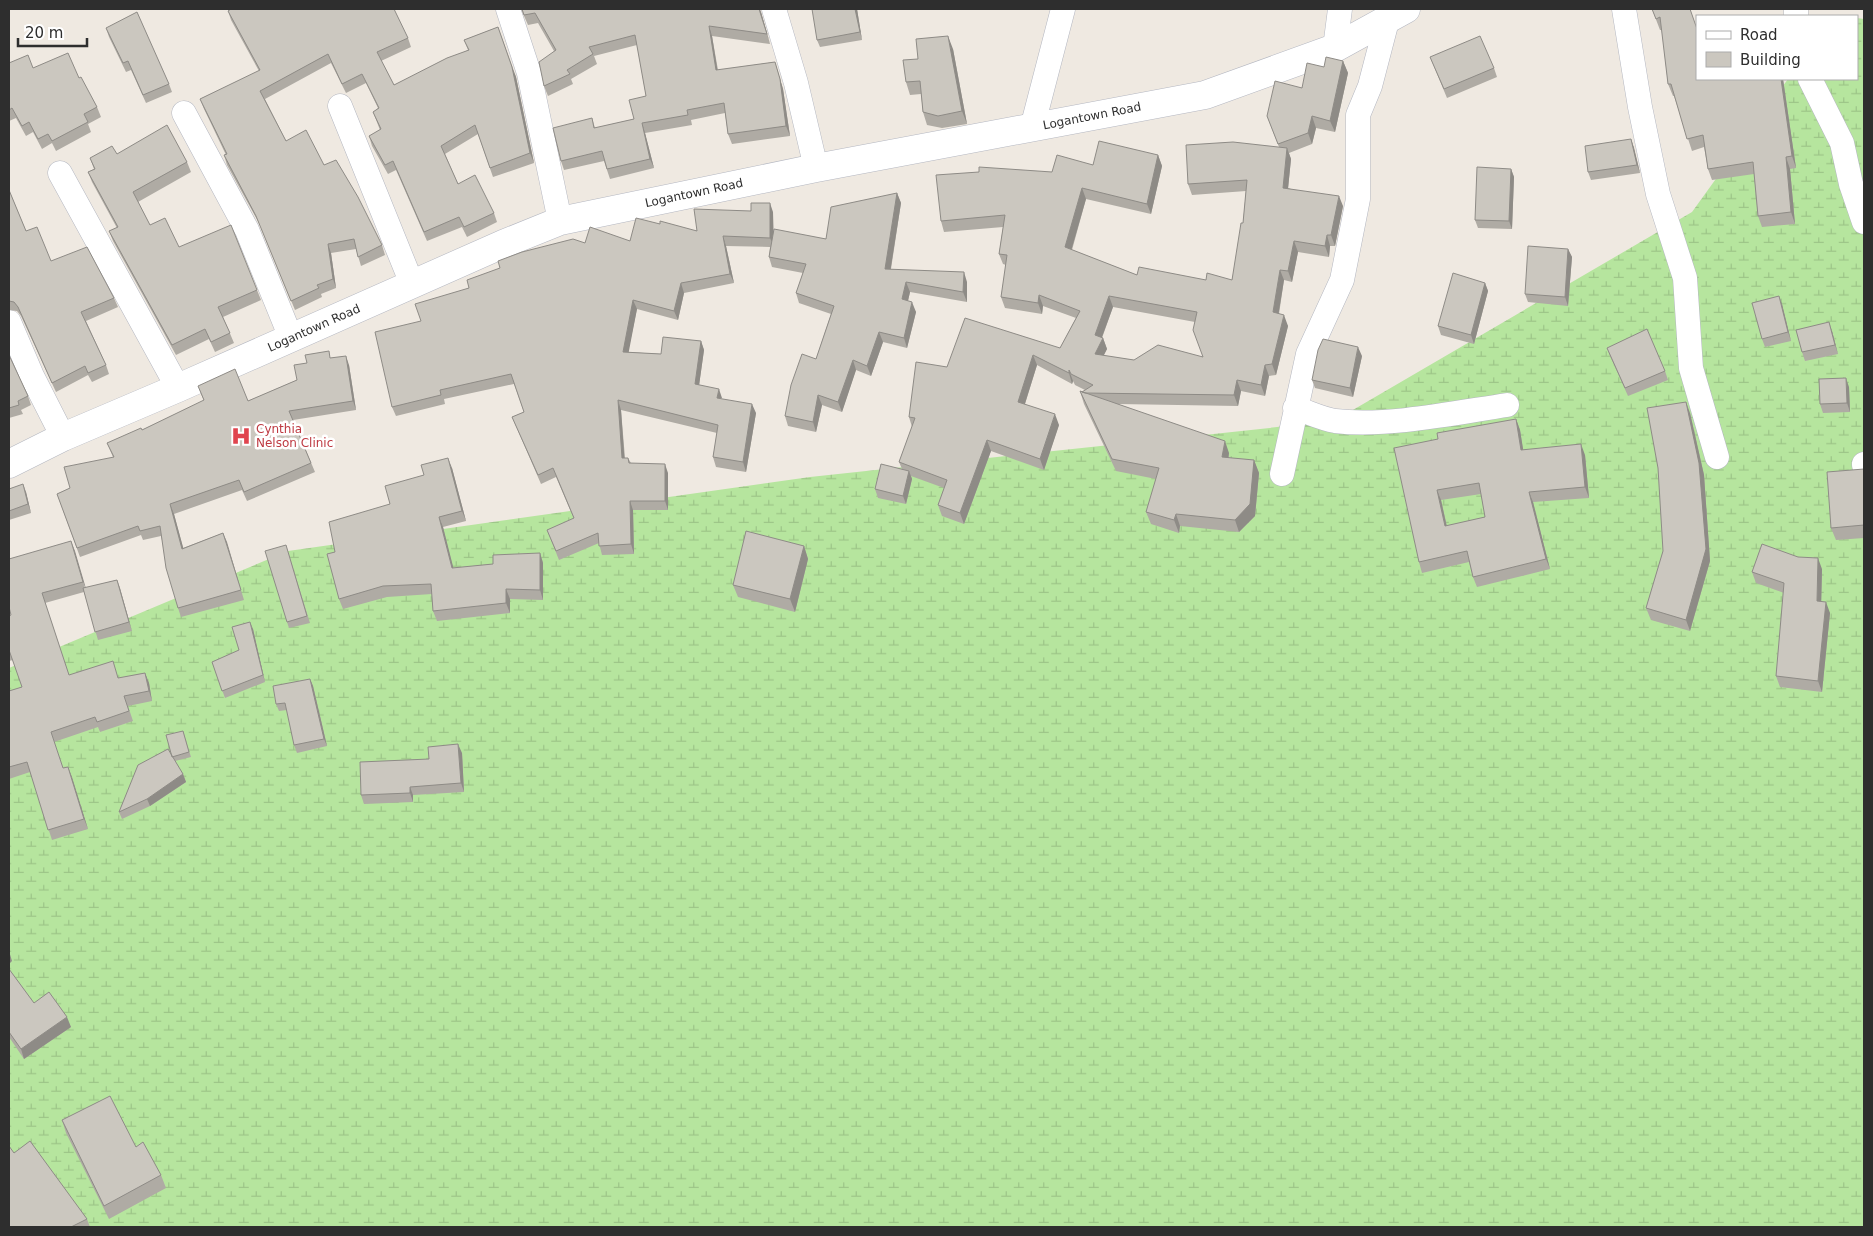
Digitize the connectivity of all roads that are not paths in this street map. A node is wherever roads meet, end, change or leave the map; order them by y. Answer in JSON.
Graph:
{"nodes":[{"id":1,"x":508,"y":9,"type":"edge"},
{"id":2,"x":774,"y":9,"type":"edge"},
{"id":3,"x":1063,"y":9,"type":"edge"},
{"id":4,"x":1340,"y":9,"type":"edge"},
{"id":5,"x":1624,"y":9,"type":"edge"},
{"id":6,"x":1397,"y":13,"type":"edge"},
{"id":7,"x":1335,"y":48,"type":"junction"},
{"id":8,"x":1810,"y":80,"type":"edge"},
{"id":9,"x":340,"y":106,"type":"dead end"},
{"id":10,"x":184,"y":113,"type":"dead end"},
{"id":11,"x":1032,"y":128,"type":"junction"},
{"id":12,"x":816,"y":168,"type":"junction"},
{"id":13,"x":60,"y":173,"type":"dead end"},
{"id":14,"x":560,"y":221,"type":"junction"},
{"id":15,"x":1864,"y":222,"type":"edge"},
{"id":16,"x":412,"y":284,"type":"junction"},
{"id":17,"x":9,"y":322,"type":"edge"},
{"id":18,"x":291,"y":338,"type":"junction"},
{"id":19,"x":178,"y":388,"type":"junction"},
{"id":20,"x":1507,"y":405,"type":"dead end"},
{"id":21,"x":1295,"y":408,"type":"junction"},
{"id":22,"x":63,"y":437,"type":"junction"},
{"id":23,"x":1717,"y":457,"type":"dead end"},
{"id":24,"x":9,"y":464,"type":"edge"},
{"id":25,"x":1282,"y":474,"type":"dead end"}],
"edges":[{"from":1,"to":14,"type":"street"},
{"from":2,"to":12,"type":"street"},
{"from":3,"to":11,"type":"street"},
{"from":4,"to":7,"type":"street"},
{"from":5,"to":23,"type":"street"},
{"from":6,"to":7,"type":"street","name":"Logantown Road"},
{"from":6,"to":21,"type":"street"},
{"from":7,"to":11,"type":"street","name":"Logantown Road"},
{"from":8,"to":15,"type":"street"},
{"from":9,"to":16,"type":"street"},
{"from":10,"to":18,"type":"street"},
{"from":11,"to":12,"type":"street","name":"Logantown Road"},
{"from":12,"to":14,"type":"street","name":"Logantown Road"},
{"from":13,"to":19,"type":"street"},
{"from":14,"to":16,"type":"street","name":"Logantown Road"},
{"from":16,"to":18,"type":"street","name":"Logantown Road"},
{"from":17,"to":22,"type":"street"},
{"from":18,"to":19,"type":"street","name":"Logantown Road"},
{"from":19,"to":22,"type":"street","name":"Logantown Road"},
{"from":20,"to":21,"type":"street"},
{"from":21,"to":25,"type":"street"},
{"from":22,"to":24,"type":"street","name":"Logantown Road"}]}
